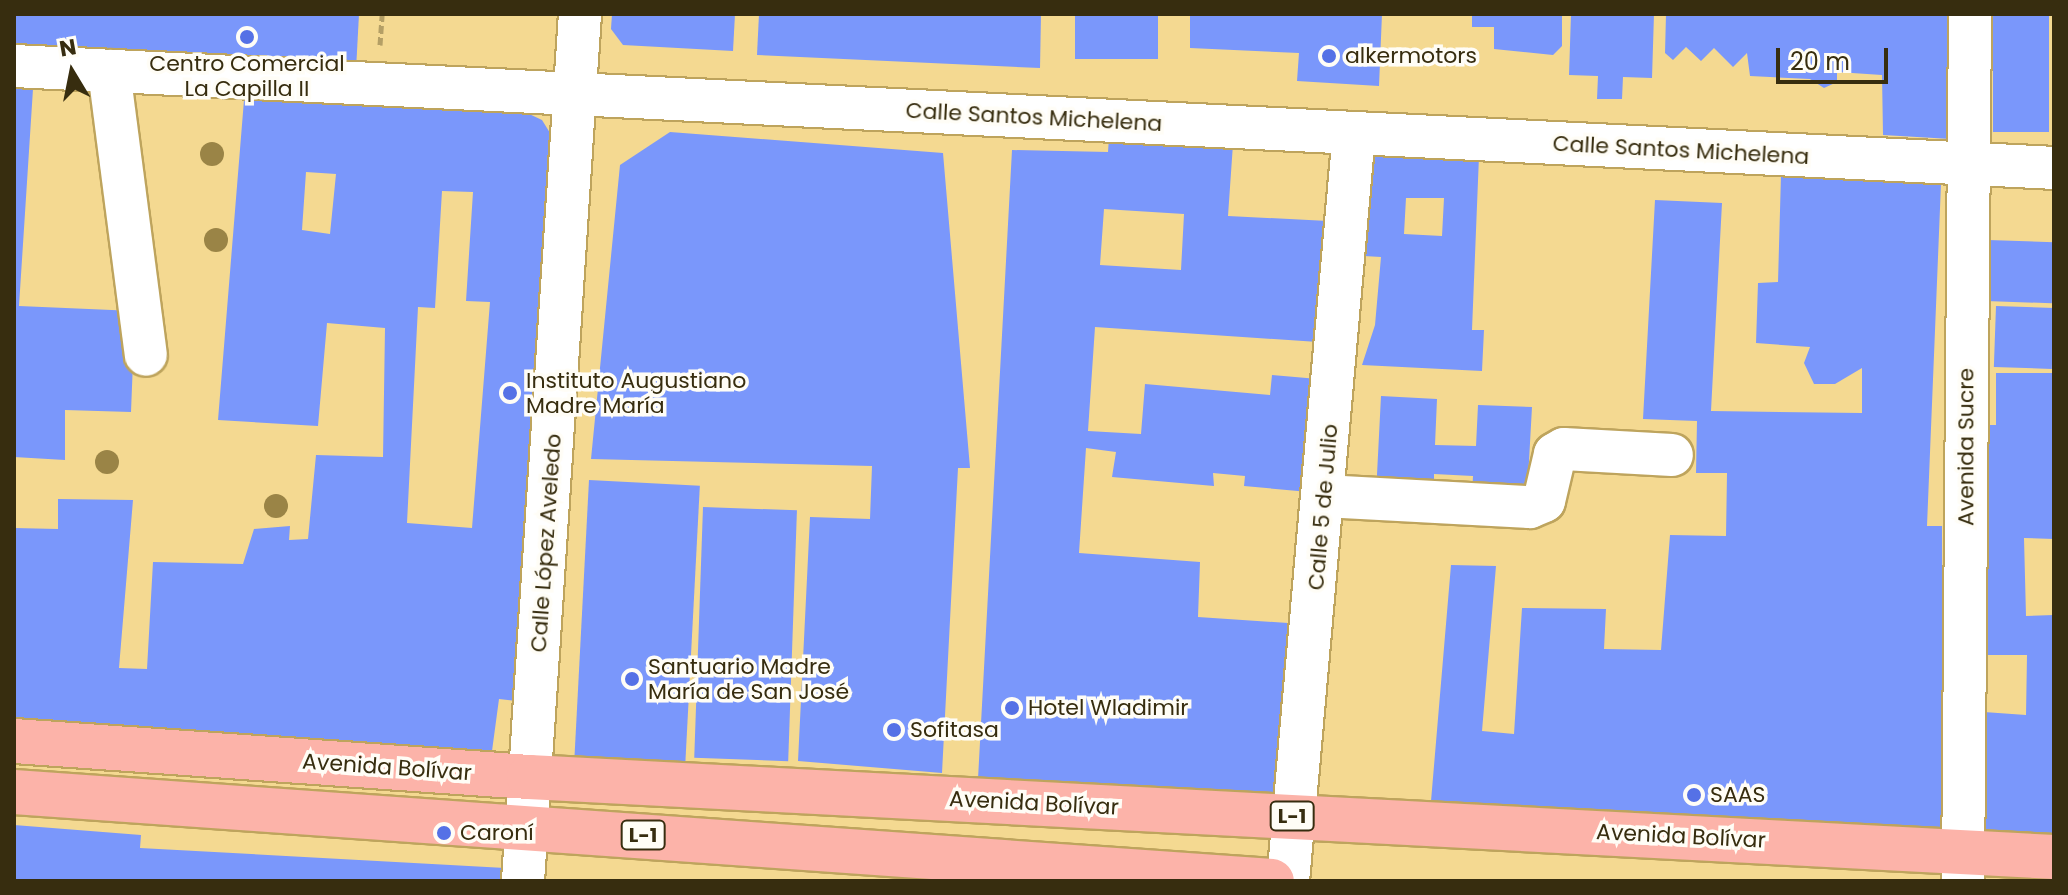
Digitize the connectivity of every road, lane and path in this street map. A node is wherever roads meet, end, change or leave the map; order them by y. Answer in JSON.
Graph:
{"nodes":[{"id":1,"x":580,"y":14,"type":"edge"},
{"id":2,"x":1970,"y":14,"type":"edge"},
{"id":3,"x":14,"y":66,"type":"edge"},
{"id":4,"x":109,"y":71,"type":"junction"},
{"id":5,"x":577,"y":95,"type":"junction"},
{"id":6,"x":1354,"y":133,"type":"junction"},
{"id":7,"x":1968,"y":164,"type":"junction"},
{"id":8,"x":2054,"y":168,"type":"edge"},
{"id":9,"x":146,"y":355,"type":"dead end"},
{"id":10,"x":1672,"y":455,"type":"dead end"},
{"id":11,"x":1324,"y":496,"type":"junction"},
{"id":12,"x":14,"y":741,"type":"edge"},
{"id":13,"x":529,"y":777,"type":"junction"},
{"id":14,"x":14,"y":792,"type":"edge"},
{"id":15,"x":1297,"y":816,"type":"junction"},
{"id":16,"x":526,"y":827,"type":"junction"},
{"id":17,"x":2054,"y":857,"type":"edge"},
{"id":18,"x":1963,"y":866,"type":"edge"},
{"id":19,"x":523,"y":881,"type":"edge"},
{"id":20,"x":1272,"y":881,"type":"edge"},
{"id":21,"x":1288,"y":881,"type":"edge"}],
"edges":[{"from":1,"to":5,"type":"street","name":"Calle López Aveledo"},
{"from":2,"to":7,"type":"street","name":"Avenida Sucre"},
{"from":3,"to":4,"type":"street","name":"Calle Santos Michelena"},
{"from":4,"to":5,"type":"street","name":"Calle Santos Michelena"},
{"from":4,"to":9,"type":"street"},
{"from":5,"to":6,"type":"street","name":"Calle Santos Michelena"},
{"from":5,"to":13,"type":"street","name":"Calle López Aveledo"},
{"from":6,"to":7,"type":"street","name":"Calle Santos Michelena"},
{"from":6,"to":11,"type":"street","name":"Calle 5 de Julio"},
{"from":7,"to":8,"type":"street","name":"Calle Santos Michelena"},
{"from":7,"to":18,"type":"street","name":"Avenida Sucre"},
{"from":10,"to":11,"type":"street"},
{"from":11,"to":15,"type":"street","name":"Calle 5 de Julio"},
{"from":12,"to":13,"type":"main road","name":"Avenida Bolívar","number":"L-1"},
{"from":13,"to":15,"type":"main road","name":"Avenida Bolívar","number":"L-1"},
{"from":13,"to":16,"type":"street","name":"Calle López Aveledo"},
{"from":14,"to":16,"type":"main road","number":"L-1"},
{"from":15,"to":18,"type":"main road","name":"Avenida Bolívar","number":"L-1"},
{"from":15,"to":21,"type":"street","name":"Calle 5 de Julio"},
{"from":16,"to":19,"type":"street","name":"Calle López Aveledo"},
{"from":16,"to":20,"type":"main road","number":"L-1"},
{"from":17,"to":18,"type":"main road","name":"Avenida Bolívar","number":"L-1"}]}
